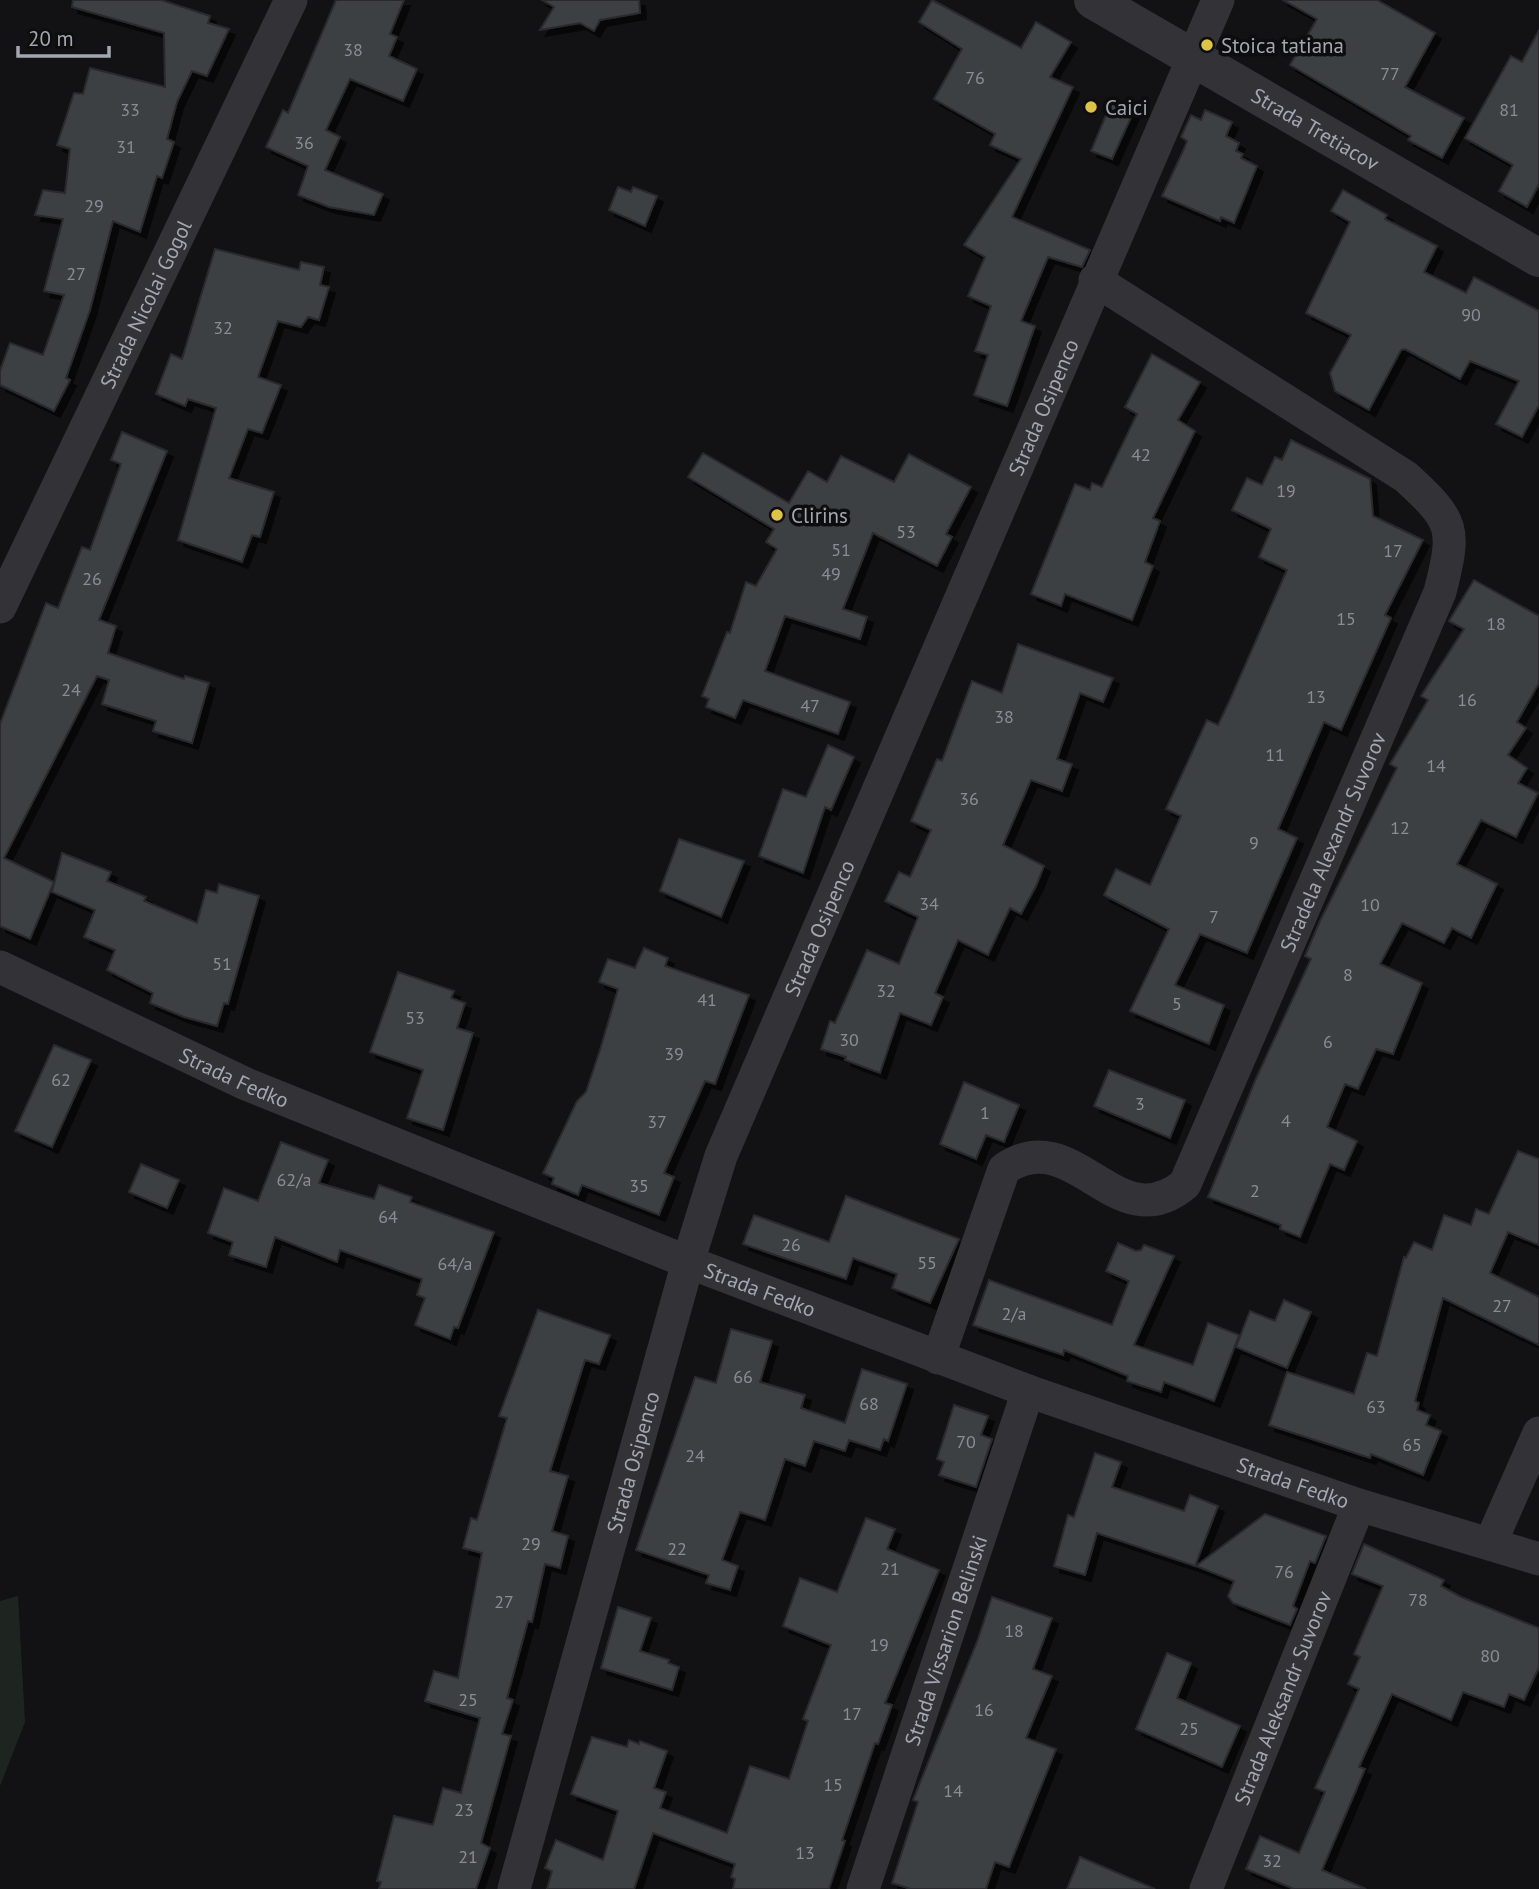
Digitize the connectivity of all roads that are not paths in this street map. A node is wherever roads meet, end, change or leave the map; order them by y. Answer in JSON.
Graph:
{"nodes":[{"id":1,"x":291,"y":0,"type":"edge"},
{"id":2,"x":1093,"y":0,"type":"edge"},
{"id":3,"x":1218,"y":0,"type":"edge"},
{"id":4,"x":1194,"y":59,"type":"junction"},
{"id":5,"x":1539,"y":258,"type":"edge"},
{"id":6,"x":1095,"y":280,"type":"junction"},
{"id":7,"x":0,"y":607,"type":"edge"},
{"id":8,"x":0,"y":967,"type":"edge"},
{"id":9,"x":688,"y":1262,"type":"junction"},
{"id":10,"x":938,"y":1358,"type":"junction"},
{"id":11,"x":1028,"y":1391,"type":"junction"},
{"id":12,"x":1539,"y":1433,"type":"edge"},
{"id":13,"x":1359,"y":1505,"type":"junction"},
{"id":14,"x":1490,"y":1544,"type":"junction"},
{"id":15,"x":1539,"y":1559,"type":"edge"},
{"id":16,"x":514,"y":1889,"type":"edge"},
{"id":17,"x":863,"y":1889,"type":"edge"},
{"id":18,"x":1206,"y":1889,"type":"edge"}],
"edges":[{"from":1,"to":7,"type":"street","name":"Strada Nicolai Gogol"},
{"from":2,"to":4,"type":"street","name":"Strada Tretiacov"},
{"from":3,"to":4,"type":"street","name":"Strada Osipenco"},
{"from":4,"to":5,"type":"street","name":"Strada Tretiacov"},
{"from":4,"to":6,"type":"street","name":"Strada Osipenco"},
{"from":6,"to":9,"type":"street","name":"Strada Osipenco"},
{"from":6,"to":10,"type":"street","name":"Stradela Alexandr Suvorov"},
{"from":8,"to":9,"type":"street","name":"Strada Fedko"},
{"from":9,"to":10,"type":"street","name":"Strada Fedko"},
{"from":9,"to":16,"type":"street","name":"Strada Osipenco"},
{"from":10,"to":11,"type":"street","name":"Strada Fedko"},
{"from":11,"to":13,"type":"street","name":"Strada Fedko"},
{"from":11,"to":17,"type":"street","name":"Strada Vissarion Belinski"},
{"from":12,"to":14,"type":"street"},
{"from":13,"to":14,"type":"street","name":"Strada Fedko"},
{"from":13,"to":18,"type":"street","name":"Strada Aleksandr Suvorov"},
{"from":14,"to":15,"type":"street","name":"Strada Fedko"}]}
